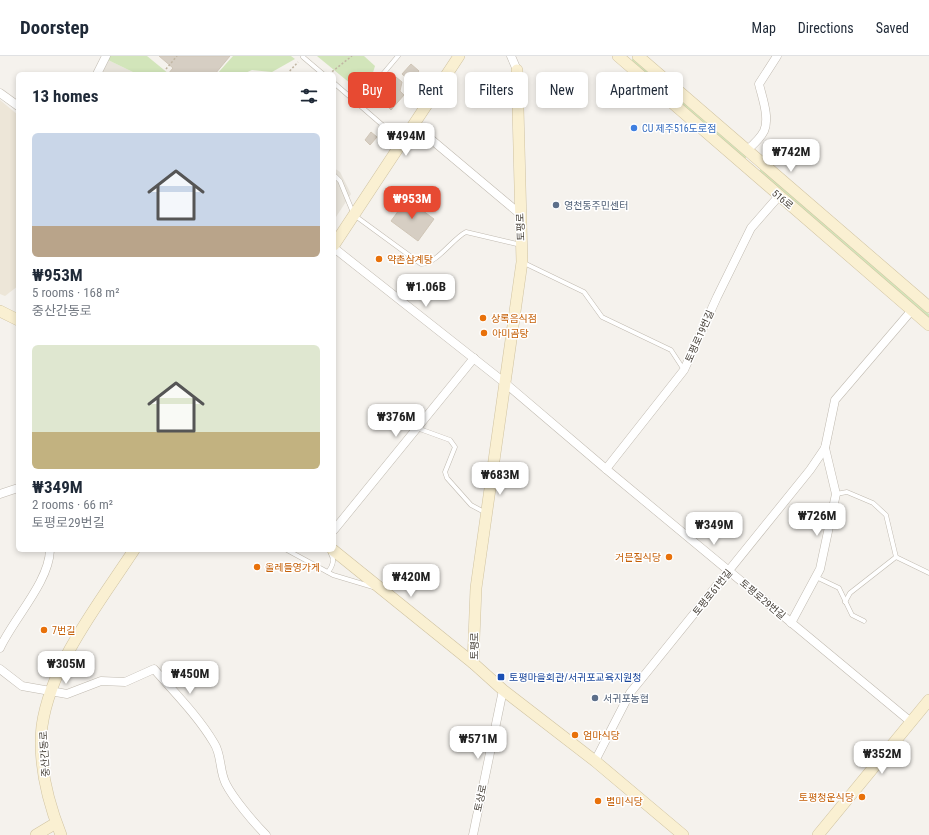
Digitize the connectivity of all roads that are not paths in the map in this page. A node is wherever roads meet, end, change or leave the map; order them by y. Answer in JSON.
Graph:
{"nodes":[{"id":1,"x":106,"y":56,"type":"edge"},
{"id":2,"x":398,"y":56,"type":"edge"},
{"id":3,"x":459,"y":56,"type":"edge"},
{"id":4,"x":511,"y":56,"type":"edge"},
{"id":5,"x":518,"y":56,"type":"edge"},
{"id":6,"x":618,"y":56,"type":"edge"},
{"id":7,"x":638,"y":56,"type":"edge"},
{"id":8,"x":777,"y":56,"type":"edge"},
{"id":9,"x":303,"y":57,"type":"edge"},
{"id":10,"x":517,"y":70,"type":"junction"},
{"id":11,"x":98,"y":72,"type":"edge"},
{"id":12,"x":321,"y":72,"type":"edge"},
{"id":13,"x":385,"y":72,"type":"edge"},
{"id":14,"x":336,"y":85,"type":"edge"},
{"id":15,"x":0,"y":93,"type":"edge"},
{"id":16,"x":16,"y":105,"type":"edge"},
{"id":17,"x":414,"y":125,"type":"junction"},
{"id":18,"x":402,"y":142,"type":"junction"},
{"id":19,"x":747,"y":150,"type":"junction"},
{"id":20,"x":336,"y":177,"type":"edge"},
{"id":21,"x":779,"y":196,"type":"junction"},
{"id":22,"x":520,"y":214,"type":"junction"},
{"id":23,"x":354,"y":215,"type":"junction"},
{"id":24,"x":336,"y":243,"type":"edge"},
{"id":25,"x":521,"y":245,"type":"junction"},
{"id":26,"x":336,"y":248,"type":"edge"},
{"id":27,"x":522,"y":262,"type":"junction"},
{"id":28,"x":929,"y":307,"type":"edge"},
{"id":29,"x":912,"y":310,"type":"junction"},
{"id":30,"x":0,"y":311,"type":"edge"},
{"id":31,"x":16,"y":319,"type":"edge"},
{"id":32,"x":929,"y":325,"type":"edge"},
{"id":33,"x":474,"y":358,"type":"junction"},
{"id":34,"x":684,"y":370,"type":"junction"},
{"id":35,"x":505,"y":383,"type":"junction"},
{"id":36,"x":417,"y":428,"type":"junction"},
{"id":37,"x":825,"y":448,"type":"junction"},
{"id":38,"x":606,"y":469,"type":"junction"},
{"id":39,"x":16,"y":489,"type":"edge"},
{"id":40,"x":0,"y":494,"type":"edge"},
{"id":41,"x":836,"y":494,"type":"junction"},
{"id":42,"x":486,"y":513,"type":"junction"},
{"id":43,"x":336,"y":528,"type":"edge"},
{"id":44,"x":50,"y":552,"type":"edge"},
{"id":45,"x":133,"y":552,"type":"edge"},
{"id":46,"x":291,"y":552,"type":"edge"},
{"id":47,"x":330,"y":552,"type":"edge"},
{"id":48,"x":336,"y":552,"type":"edge"},
{"id":49,"x":896,"y":557,"type":"junction"},
{"id":50,"x":729,"y":571,"type":"junction"},
{"id":51,"x":328,"y":572,"type":"junction"},
{"id":52,"x":929,"y":573,"type":"edge"},
{"id":53,"x":816,"y":577,"type":"junction"},
{"id":54,"x":383,"y":590,"type":"junction"},
{"id":55,"x":845,"y":602,"type":"junction"},
{"id":56,"x":864,"y":621,"type":"dead end"},
{"id":57,"x":791,"y":623,"type":"junction"},
{"id":58,"x":0,"y":648,"type":"edge"},
{"id":59,"x":473,"y":663,"type":"junction"},
{"id":60,"x":0,"y":669,"type":"edge"},
{"id":61,"x":503,"y":690,"type":"junction"},
{"id":62,"x":50,"y":692,"type":"junction"},
{"id":63,"x":929,"y":700,"type":"edge"},
{"id":64,"x":911,"y":722,"type":"junction"},
{"id":65,"x":595,"y":761,"type":"junction"},
{"id":66,"x":56,"y":822,"type":"junction"},
{"id":67,"x":36,"y":835,"type":"edge"},
{"id":68,"x":62,"y":835,"type":"edge"},
{"id":69,"x":266,"y":835,"type":"edge"},
{"id":70,"x":473,"y":835,"type":"edge"},
{"id":71,"x":683,"y":835,"type":"edge"},
{"id":72,"x":818,"y":835,"type":"edge"}],
"edges":[{"from":1,"to":11,"type":"street"},
{"from":2,"to":13,"type":"lane"},
{"from":3,"to":17,"type":"main road"},
{"from":4,"to":10,"type":"street"},
{"from":5,"to":10,"type":"street"},
{"from":6,"to":21,"type":"main road","name":"516로"},
{"from":7,"to":19,"type":"main road","name":"516로"},
{"from":8,"to":19,"type":"street"},
{"from":9,"to":12,"type":"lane"},
{"from":10,"to":22,"type":"main road","name":"토평로"},
{"from":14,"to":18,"type":"lane"},
{"from":15,"to":16,"type":"street"},
{"from":17,"to":18,"type":"main road"},
{"from":17,"to":22,"type":"street"},
{"from":18,"to":23,"type":"main road"},
{"from":19,"to":28,"type":"main road","name":"516로"},
{"from":20,"to":23,"type":"lane"},
{"from":21,"to":29,"type":"main road","name":"516로"},
{"from":21,"to":34,"type":"street","name":"토평로19번길"},
{"from":22,"to":25,"type":"main road","name":"토평로"},
{"from":23,"to":24,"type":"main road"},
{"from":23,"to":25,"type":"lane"},
{"from":25,"to":27,"type":"main road","name":"토평로"},
{"from":26,"to":33,"type":"street"},
{"from":27,"to":34,"type":"lane"},
{"from":27,"to":35,"type":"main road","name":"토평로"},
{"from":29,"to":32,"type":"main road","name":"516로"},
{"from":29,"to":37,"type":"street","name":"토평로61번길"},
{"from":30,"to":31,"type":"main road"},
{"from":33,"to":35,"type":"street"},
{"from":33,"to":36,"type":"street"},
{"from":34,"to":38,"type":"street","name":"토평로19번길"},
{"from":35,"to":38,"type":"street","name":"토평로29번길"},
{"from":35,"to":42,"type":"main road","name":"토평로"},
{"from":36,"to":42,"type":"lane"},
{"from":36,"to":43,"type":"street"},
{"from":37,"to":41,"type":"street"},
{"from":37,"to":50,"type":"street","name":"토평로61번길"},
{"from":38,"to":50,"type":"street","name":"토평로29번길"},
{"from":39,"to":40,"type":"street"},
{"from":41,"to":49,"type":"lane"},
{"from":41,"to":53,"type":"street"},
{"from":42,"to":59,"type":"main road","name":"토평로"},
{"from":44,"to":58,"type":"street"},
{"from":45,"to":62,"type":"main road","name":"중산간동로"},
{"from":46,"to":51,"type":"lane"},
{"from":47,"to":51,"type":"lane"},
{"from":48,"to":54,"type":"main road"},
{"from":49,"to":52,"type":"lane"},
{"from":49,"to":55,"type":"lane"},
{"from":50,"to":57,"type":"street","name":"토평로29번길"},
{"from":50,"to":65,"type":"street","name":"토평로61번길"},
{"from":51,"to":54,"type":"lane"},
{"from":53,"to":55,"type":"lane"},
{"from":53,"to":57,"type":"street"},
{"from":54,"to":59,"type":"main road"},
{"from":55,"to":56,"type":"lane"},
{"from":57,"to":64,"type":"street","name":"토평로29번길"},
{"from":59,"to":61,"type":"main road","name":"토평로"},
{"from":60,"to":62,"type":"street"},
{"from":61,"to":65,"type":"main road","name":"토평로"},
{"from":61,"to":70,"type":"street","name":"토상로"},
{"from":62,"to":66,"type":"main road","name":"중산간동로"},
{"from":62,"to":69,"type":"street"},
{"from":63,"to":64,"type":"main road"},
{"from":64,"to":72,"type":"main road"},
{"from":65,"to":71,"type":"main road","name":"토평로"},
{"from":66,"to":67,"type":"main road"},
{"from":66,"to":68,"type":"main road","name":"중산간동로"}]}
